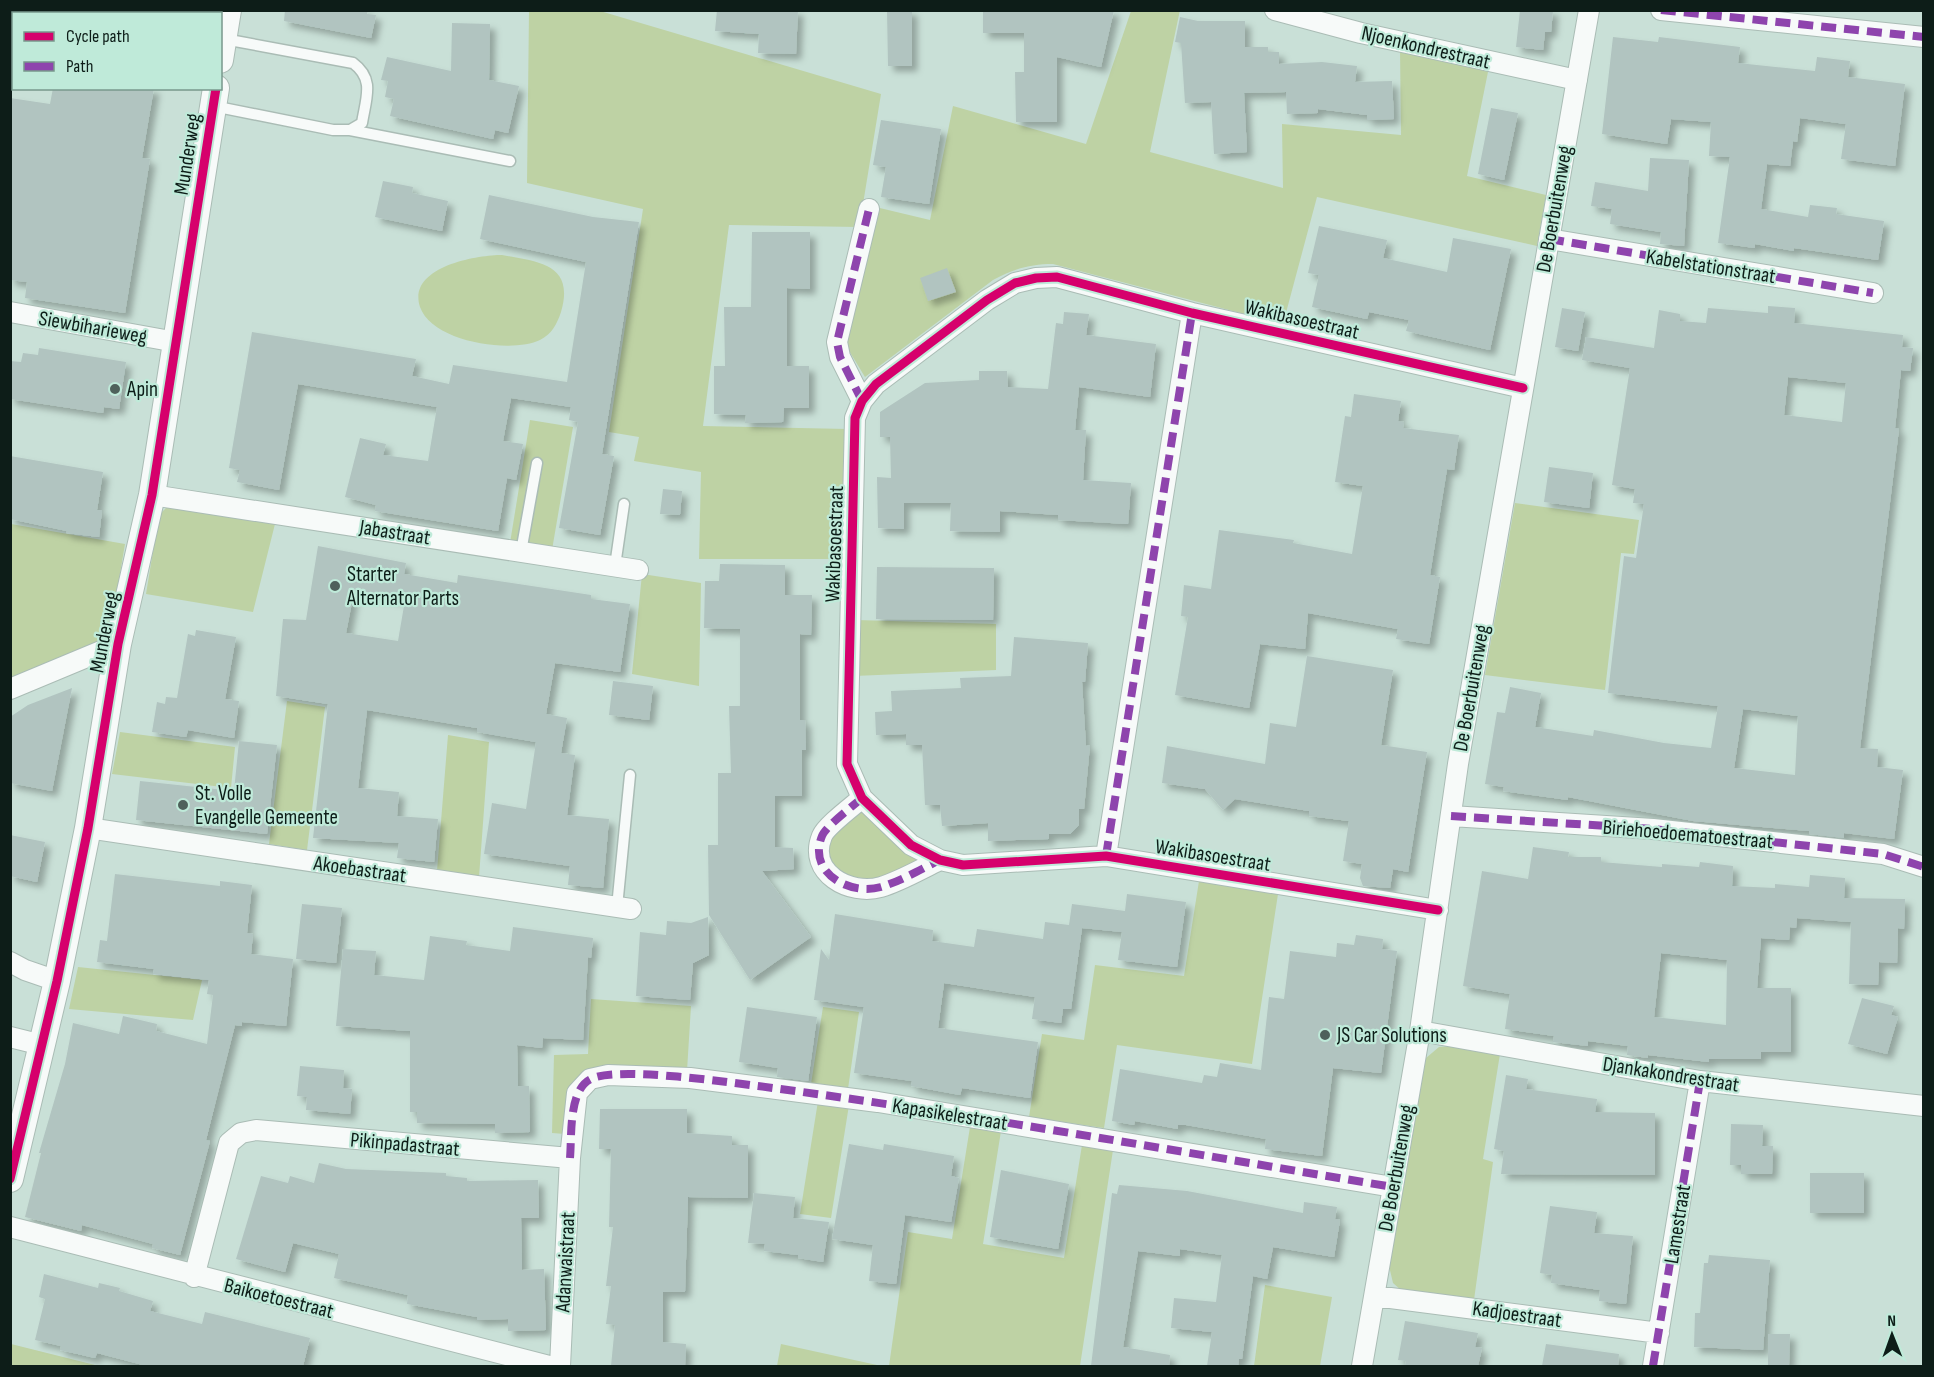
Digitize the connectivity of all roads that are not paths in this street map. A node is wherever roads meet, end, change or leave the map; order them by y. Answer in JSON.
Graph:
{"nodes":[{"id":1,"x":228,"y":10,"type":"edge"},
{"id":2,"x":1275,"y":10,"type":"edge"},
{"id":3,"x":1589,"y":10,"type":"edge"},
{"id":4,"x":1661,"y":10,"type":"edge"},
{"id":5,"x":1923,"y":37,"type":"edge"},
{"id":6,"x":222,"y":49,"type":"edge"},
{"id":7,"x":1577,"y":80,"type":"junction"},
{"id":8,"x":214,"y":97,"type":"edge"},
{"id":9,"x":350,"y":130,"type":"junction"},
{"id":10,"x":510,"y":161,"type":"dead end"},
{"id":11,"x":869,"y":209,"type":"dead end"},
{"id":12,"x":1549,"y":239,"type":"junction"},
{"id":13,"x":1873,"y":293,"type":"dead end"},
{"id":14,"x":10,"y":312,"type":"edge"},
{"id":15,"x":1192,"y":313,"type":"junction"},
{"id":16,"x":176,"y":342,"type":"junction"},
{"id":17,"x":1523,"y":388,"type":"junction"},
{"id":18,"x":862,"y":402,"type":"junction"},
{"id":19,"x":537,"y":463,"type":"dead end"},
{"id":20,"x":152,"y":495,"type":"junction"},
{"id":21,"x":624,"y":504,"type":"dead end"},
{"id":22,"x":521,"y":552,"type":"junction"},
{"id":23,"x":615,"y":566,"type":"junction"},
{"id":24,"x":638,"y":570,"type":"dead end"},
{"id":25,"x":118,"y":644,"type":"junction"},
{"id":26,"x":10,"y":688,"type":"edge"},
{"id":27,"x":630,"y":775,"type":"dead end"},
{"id":28,"x":862,"y":798,"type":"junction"},
{"id":29,"x":1450,"y":816,"type":"junction"},
{"id":30,"x":88,"y":828,"type":"junction"},
{"id":31,"x":1106,"y":856,"type":"junction"},
{"id":32,"x":940,"y":860,"type":"junction"},
{"id":33,"x":1923,"y":867,"type":"edge"},
{"id":34,"x":624,"y":908,"type":"joint"},
{"id":35,"x":1438,"y":910,"type":"junction"},
{"id":36,"x":10,"y":962,"type":"edge"},
{"id":37,"x":57,"y":981,"type":"junction"},
{"id":38,"x":1420,"y":1031,"type":"junction"},
{"id":39,"x":10,"y":1037,"type":"edge"},
{"id":40,"x":42,"y":1045,"type":"junction"},
{"id":41,"x":1700,"y":1081,"type":"junction"},
{"id":42,"x":1923,"y":1106,"type":"edge"},
{"id":43,"x":570,"y":1158,"type":"junction"},
{"id":44,"x":10,"y":1179,"type":"edge"},
{"id":45,"x":1393,"y":1187,"type":"junction"},
{"id":46,"x":10,"y":1227,"type":"edge"},
{"id":47,"x":194,"y":1276,"type":"junction"},
{"id":48,"x":1375,"y":1296,"type":"junction"},
{"id":49,"x":1659,"y":1333,"type":"junction"},
{"id":50,"x":549,"y":1366,"type":"edge"},
{"id":51,"x":560,"y":1366,"type":"edge"},
{"id":52,"x":1362,"y":1366,"type":"edge"},
{"id":53,"x":1653,"y":1366,"type":"edge"}],
"edges":[{"from":1,"to":6,"type":"street"},
{"from":2,"to":7,"type":"street","name":"Njoenkondrestraat"},
{"from":3,"to":7,"type":"street","name":"De Boerbuitenweg"},
{"from":4,"to":5,"type":"street"},
{"from":6,"to":9,"type":"lane"},
{"from":7,"to":12,"type":"street","name":"De Boerbuitenweg"},
{"from":8,"to":9,"type":"lane"},
{"from":8,"to":16,"type":"street","name":"Munderweg"},
{"from":9,"to":10,"type":"lane"},
{"from":11,"to":18,"type":"street"},
{"from":12,"to":13,"type":"street","name":"Kabelstationstraat"},
{"from":12,"to":17,"type":"street","name":"De Boerbuitenweg"},
{"from":14,"to":16,"type":"street","name":"Siewbiharieweg"},
{"from":15,"to":17,"type":"street","name":"Wakibasoestraat"},
{"from":15,"to":18,"type":"street","name":"Wakibasoestraat"},
{"from":15,"to":31,"type":"street"},
{"from":16,"to":20,"type":"street","name":"Munderweg"},
{"from":17,"to":29,"type":"street","name":"De Boerbuitenweg"},
{"from":18,"to":28,"type":"street","name":"Wakibasoestraat"},
{"from":19,"to":22,"type":"lane"},
{"from":20,"to":22,"type":"street","name":"Jabastraat"},
{"from":20,"to":25,"type":"street","name":"Munderweg"},
{"from":21,"to":23,"type":"lane"},
{"from":22,"to":23,"type":"street","name":"Jabastraat"},
{"from":23,"to":24,"type":"street","name":"Jabastraat"},
{"from":25,"to":26,"type":"street"},
{"from":25,"to":30,"type":"street","name":"Munderweg"},
{"from":27,"to":34,"type":"lane"},
{"from":28,"to":32,"type":"street","name":"Wakibasoestraat"},
{"from":28,"to":32,"type":"street"},
{"from":29,"to":33,"type":"street","name":"Biriehoedoematoestraat"},
{"from":29,"to":35,"type":"street","name":"De Boerbuitenweg"},
{"from":30,"to":34,"type":"street","name":"Akoebastraat"},
{"from":30,"to":37,"type":"street","name":"Munderweg"},
{"from":31,"to":32,"type":"street","name":"Wakibasoestraat"},
{"from":31,"to":35,"type":"street","name":"Wakibasoestraat"},
{"from":35,"to":38,"type":"street","name":"De Boerbuitenweg"},
{"from":36,"to":37,"type":"street"},
{"from":37,"to":40,"type":"street","name":"Munderweg"},
{"from":38,"to":41,"type":"street","name":"Djankakondrestraat"},
{"from":38,"to":45,"type":"street","name":"De Boerbuitenweg"},
{"from":39,"to":40,"type":"street"},
{"from":40,"to":44,"type":"street","name":"Munderweg"},
{"from":41,"to":42,"type":"street","name":"Djankakondrestraat"},
{"from":41,"to":49,"type":"street","name":"Lamestraat"},
{"from":43,"to":45,"type":"street","name":"Kapasikelestraat"},
{"from":43,"to":47,"type":"street","name":"Pikinpadastraat"},
{"from":43,"to":51,"type":"street","name":"Adanwaistraat"},
{"from":45,"to":48,"type":"street","name":"De Boerbuitenweg"},
{"from":46,"to":47,"type":"street","name":"Baikoetoestraat"},
{"from":47,"to":50,"type":"street","name":"Baikoetoestraat"},
{"from":48,"to":49,"type":"street","name":"Kadjoestraat"},
{"from":48,"to":52,"type":"street","name":"De Boerbuitenweg"},
{"from":49,"to":53,"type":"street","name":"Lamestraat"}]}
